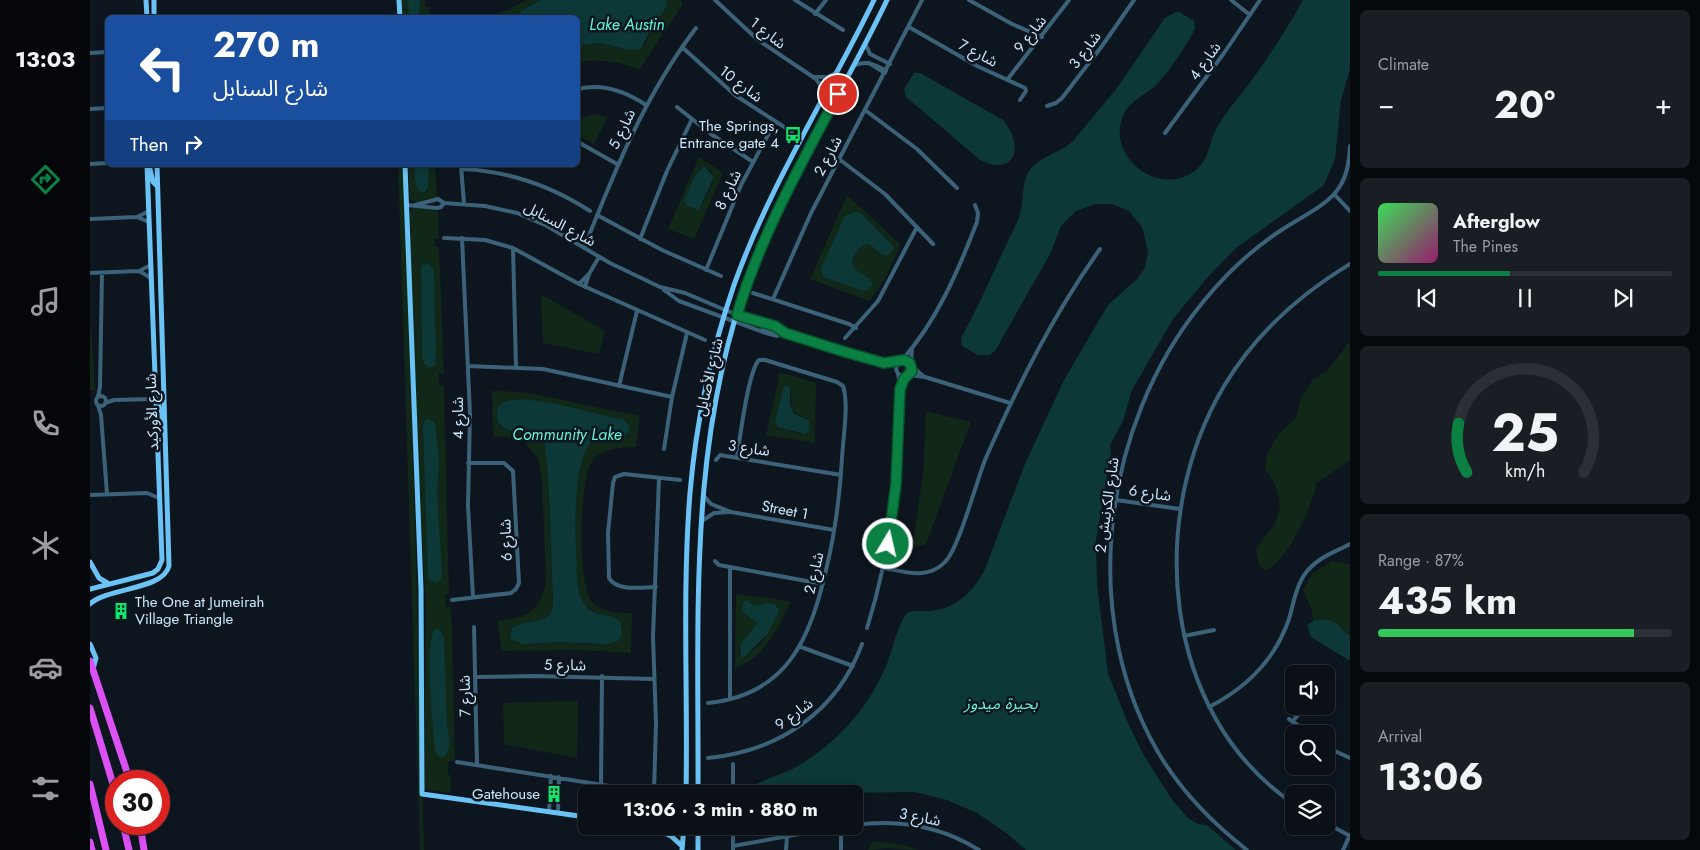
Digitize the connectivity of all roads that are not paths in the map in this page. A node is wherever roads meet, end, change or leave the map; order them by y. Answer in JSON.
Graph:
{"nodes":[{"id":1,"x":146,"y":0,"type":"edge"},
{"id":2,"x":154,"y":0,"type":"edge"},
{"id":3,"x":399,"y":0,"type":"edge"},
{"id":4,"x":715,"y":0,"type":"edge"},
{"id":5,"x":795,"y":0,"type":"edge"},
{"id":6,"x":826,"y":0,"type":"edge"},
{"id":7,"x":874,"y":0,"type":"edge"},
{"id":8,"x":887,"y":0,"type":"edge"},
{"id":9,"x":922,"y":0,"type":"edge"},
{"id":10,"x":969,"y":0,"type":"edge"},
{"id":11,"x":1069,"y":0,"type":"edge"},
{"id":12,"x":1134,"y":0,"type":"edge"},
{"id":13,"x":1231,"y":0,"type":"edge"},
{"id":14,"x":1260,"y":0,"type":"edge"},
{"id":15,"x":815,"y":14,"type":"junction"},
{"id":16,"x":147,"y":15,"type":"edge"},
{"id":17,"x":154,"y":15,"type":"edge"},
{"id":18,"x":400,"y":15,"type":"edge"},
{"id":19,"x":1250,"y":15,"type":"junction"},
{"id":20,"x":909,"y":27,"type":"junction"},
{"id":21,"x":696,"y":28,"type":"dead end"},
{"id":22,"x":843,"y":30,"type":"dead end"},
{"id":23,"x":1042,"y":37,"type":"junction"},
{"id":24,"x":865,"y":43,"type":"junction"},
{"id":25,"x":682,"y":47,"type":"junction"},
{"id":26,"x":105,"y":52,"type":"edge"},
{"id":27,"x":90,"y":53,"type":"edge"},
{"id":28,"x":873,"y":56,"type":"junction"},
{"id":29,"x":869,"y":63,"type":"junction"},
{"id":30,"x":890,"y":64,"type":"junction"},
{"id":31,"x":853,"y":66,"type":"junction"},
{"id":32,"x":837,"y":72,"type":"junction"},
{"id":33,"x":886,"y":72,"type":"junction"},
{"id":34,"x":814,"y":77,"type":"junction"},
{"id":35,"x":1007,"y":80,"type":"junction"},
{"id":36,"x":580,"y":90,"type":"edge"},
{"id":37,"x":823,"y":99,"type":"junction"},
{"id":38,"x":1020,"y":100,"type":"dead end"},
{"id":39,"x":646,"y":105,"type":"junction"},
{"id":40,"x":1047,"y":106,"type":"dead end"},
{"id":41,"x":677,"y":107,"type":"dead end"},
{"id":42,"x":105,"y":108,"type":"edge"},
{"id":43,"x":90,"y":109,"type":"edge"},
{"id":44,"x":865,"y":110,"type":"junction"},
{"id":45,"x":692,"y":119,"type":"junction"},
{"id":46,"x":775,"y":122,"type":"junction"},
{"id":47,"x":792,"y":132,"type":"dead end"},
{"id":48,"x":1165,"y":133,"type":"dead end"},
{"id":49,"x":580,"y":143,"type":"edge"},
{"id":50,"x":1350,"y":146,"type":"edge"},
{"id":51,"x":838,"y":158,"type":"junction"},
{"id":52,"x":753,"y":162,"type":"junction"},
{"id":53,"x":105,"y":163,"type":"edge"},
{"id":54,"x":90,"y":164,"type":"edge"},
{"id":55,"x":617,"y":164,"type":"junction"},
{"id":56,"x":148,"y":167,"type":"edge"},
{"id":57,"x":148,"y":167,"type":"edge"},
{"id":58,"x":157,"y":167,"type":"edge"},
{"id":59,"x":405,"y":167,"type":"edge"},
{"id":60,"x":462,"y":167,"type":"edge"},
{"id":61,"x":157,"y":186,"type":"junction"},
{"id":62,"x":957,"y":188,"type":"dead end"},
{"id":63,"x":1334,"y":194,"type":"junction"},
{"id":64,"x":430,"y":200,"type":"junction"},
{"id":65,"x":444,"y":203,"type":"junction"},
{"id":66,"x":464,"y":204,"type":"junction"},
{"id":67,"x":975,"y":204,"type":"dead end"},
{"id":68,"x":407,"y":205,"type":"junction"},
{"id":69,"x":415,"y":205,"type":"junction"},
{"id":70,"x":430,"y":208,"type":"junction"},
{"id":71,"x":149,"y":211,"type":"junction"},
{"id":72,"x":590,"y":211,"type":"dead end"},
{"id":73,"x":1350,"y":211,"type":"edge"},
{"id":74,"x":597,"y":215,"type":"junction"},
{"id":75,"x":137,"y":217,"type":"junction"},
{"id":76,"x":90,"y":218,"type":"edge"},
{"id":77,"x":150,"y":223,"type":"junction"},
{"id":78,"x":917,"y":227,"type":"junction"},
{"id":79,"x":444,"y":238,"type":"dead end"},
{"id":80,"x":462,"y":238,"type":"junction"},
{"id":81,"x":640,"y":239,"type":"junction"},
{"id":82,"x":933,"y":244,"type":"dead end"},
{"id":83,"x":513,"y":248,"type":"junction"},
{"id":84,"x":584,"y":248,"type":"junction"},
{"id":85,"x":1100,"y":249,"type":"dead end"},
{"id":86,"x":599,"y":257,"type":"junction"},
{"id":87,"x":1350,"y":264,"type":"edge"},
{"id":88,"x":151,"y":265,"type":"junction"},
{"id":89,"x":706,"y":270,"type":"junction"},
{"id":90,"x":139,"y":272,"type":"junction"},
{"id":91,"x":90,"y":273,"type":"edge"},
{"id":92,"x":99,"y":273,"type":"junction"},
{"id":93,"x":589,"y":274,"type":"junction"},
{"id":94,"x":721,"y":276,"type":"dead end"},
{"id":95,"x":151,"y":278,"type":"junction"},
{"id":96,"x":579,"y":284,"type":"junction"},
{"id":97,"x":585,"y":287,"type":"junction"},
{"id":98,"x":660,"y":287,"type":"junction"},
{"id":99,"x":678,"y":292,"type":"junction"},
{"id":100,"x":753,"y":293,"type":"dead end"},
{"id":101,"x":675,"y":298,"type":"junction"},
{"id":102,"x":774,"y":299,"type":"junction"},
{"id":103,"x":637,"y":311,"type":"junction"},
{"id":104,"x":726,"y":311,"type":"junction"},
{"id":105,"x":724,"y":317,"type":"junction"},
{"id":106,"x":736,"y":318,"type":"junction"},
{"id":107,"x":856,"y":328,"type":"junction"},
{"id":108,"x":687,"y":333,"type":"junction"},
{"id":109,"x":784,"y":334,"type":"junction"},
{"id":110,"x":845,"y":338,"type":"dead end"},
{"id":111,"x":705,"y":340,"type":"dead end"},
{"id":112,"x":913,"y":347,"type":"junction"},
{"id":113,"x":881,"y":362,"type":"junction"},
{"id":114,"x":900,"y":362,"type":"junction"},
{"id":115,"x":911,"y":365,"type":"junction"},
{"id":116,"x":468,"y":366,"type":"junction"},
{"id":117,"x":516,"y":366,"type":"junction"},
{"id":118,"x":897,"y":372,"type":"junction"},
{"id":119,"x":907,"y":376,"type":"junction"},
{"id":120,"x":925,"y":377,"type":"junction"},
{"id":121,"x":619,"y":386,"type":"junction"},
{"id":122,"x":100,"y":387,"type":"junction"},
{"id":123,"x":900,"y":389,"type":"junction"},
{"id":124,"x":97,"y":397,"type":"junction"},
{"id":125,"x":672,"y":397,"type":"junction"},
{"id":126,"x":155,"y":399,"type":"junction"},
{"id":127,"x":90,"y":401,"type":"edge"},
{"id":128,"x":105,"y":401,"type":"junction"},
{"id":129,"x":1010,"y":403,"type":"junction"},
{"id":130,"x":97,"y":404,"type":"junction"},
{"id":131,"x":101,"y":415,"type":"junction"},
{"id":132,"x":164,"y":423,"type":"junction"},
{"id":133,"x":664,"y":449,"type":"dead end"},
{"id":134,"x":737,"y":457,"type":"junction"},
{"id":135,"x":716,"y":460,"type":"dead end"},
{"id":136,"x":468,"y":463,"type":"junction"},
{"id":137,"x":841,"y":475,"type":"junction"},
{"id":138,"x":659,"y":478,"type":"junction"},
{"id":139,"x":680,"y":480,"type":"dead end"},
{"id":140,"x":702,"y":492,"type":"junction"},
{"id":141,"x":105,"y":494,"type":"junction"},
{"id":142,"x":90,"y":495,"type":"edge"},
{"id":143,"x":158,"y":498,"type":"junction"},
{"id":144,"x":1116,"y":500,"type":"junction"},
{"id":145,"x":1180,"y":509,"type":"junction"},
{"id":146,"x":731,"y":512,"type":"junction"},
{"id":147,"x":700,"y":526,"type":"junction"},
{"id":148,"x":834,"y":530,"type":"junction"},
{"id":149,"x":1350,"y":544,"type":"edge"},
{"id":150,"x":715,"y":561,"type":"dead end"},
{"id":151,"x":90,"y":562,"type":"edge"},
{"id":152,"x":730,"y":568,"type":"junction"},
{"id":153,"x":884,"y":568,"type":"junction"},
{"id":154,"x":109,"y":584,"type":"junction"},
{"id":155,"x":823,"y":584,"type":"junction"},
{"id":156,"x":656,"y":587,"type":"junction"},
{"id":157,"x":91,"y":589,"type":"edge"},
{"id":158,"x":106,"y":594,"type":"junction"},
{"id":159,"x":473,"y":597,"type":"junction"},
{"id":160,"x":90,"y":600,"type":"edge"},
{"id":161,"x":452,"y":600,"type":"dead end"},
{"id":162,"x":90,"y":604,"type":"edge"},
{"id":163,"x":474,"y":627,"type":"dead end"},
{"id":164,"x":867,"y":628,"type":"dead end"},
{"id":165,"x":1214,"y":630,"type":"dead end"},
{"id":166,"x":1184,"y":636,"type":"junction"},
{"id":167,"x":90,"y":644,"type":"edge"},
{"id":168,"x":862,"y":644,"type":"dead end"},
{"id":169,"x":801,"y":647,"type":"junction"},
{"id":170,"x":90,"y":661,"type":"edge"},
{"id":171,"x":853,"y":666,"type":"junction"},
{"id":172,"x":93,"y":669,"type":"junction"},
{"id":173,"x":602,"y":676,"type":"junction"},
{"id":174,"x":476,"y":677,"type":"junction"},
{"id":175,"x":654,"y":679,"type":"junction"},
{"id":176,"x":730,"y":700,"type":"junction"},
{"id":177,"x":708,"y":703,"type":"dead end"},
{"id":178,"x":1209,"y":707,"type":"junction"},
{"id":179,"x":90,"y":708,"type":"edge"},
{"id":180,"x":1296,"y":715,"type":"edge"},
{"id":181,"x":1298,"y":725,"type":"edge"},
{"id":182,"x":1335,"y":752,"type":"edge"},
{"id":183,"x":708,"y":758,"type":"dead end"},
{"id":184,"x":1350,"y":758,"type":"edge"},
{"id":185,"x":458,"y":762,"type":"dead end"},
{"id":186,"x":733,"y":764,"type":"dead end"},
{"id":187,"x":477,"y":765,"type":"junction"},
{"id":188,"x":109,"y":770,"type":"edge"},
{"id":189,"x":126,"y":770,"type":"edge"},
{"id":190,"x":551,"y":776,"type":"junction"},
{"id":191,"x":559,"y":777,"type":"junction"},
{"id":192,"x":90,"y":784,"type":"edge"},
{"id":193,"x":601,"y":784,"type":"junction"},
{"id":194,"x":607,"y":785,"type":"edge"},
{"id":195,"x":654,"y":785,"type":"edge"},
{"id":196,"x":686,"y":785,"type":"edge"},
{"id":197,"x":698,"y":785,"type":"edge"},
{"id":198,"x":733,"y":785,"type":"edge"},
{"id":199,"x":551,"y":788,"type":"junction"},
{"id":200,"x":558,"y":788,"type":"junction"},
{"id":201,"x":1285,"y":796,"type":"edge"},
{"id":202,"x":550,"y":800,"type":"junction"},
{"id":203,"x":558,"y":801,"type":"junction"},
{"id":204,"x":549,"y":810,"type":"junction"},
{"id":205,"x":558,"y":812,"type":"junction"},
{"id":206,"x":578,"y":816,"type":"edge"},
{"id":207,"x":863,"y":824,"type":"edge"},
{"id":208,"x":1335,"y":828,"type":"edge"},
{"id":209,"x":126,"y":835,"type":"edge"},
{"id":210,"x":142,"y":835,"type":"edge"},
{"id":211,"x":669,"y":835,"type":"edge"},
{"id":212,"x":683,"y":835,"type":"edge"},
{"id":213,"x":698,"y":835,"type":"edge"},
{"id":214,"x":733,"y":835,"type":"edge"},
{"id":215,"x":792,"y":835,"type":"edge"},
{"id":216,"x":842,"y":835,"type":"edge"},
{"id":217,"x":1350,"y":835,"type":"edge"},
{"id":218,"x":786,"y":836,"type":"junction"},
{"id":219,"x":90,"y":842,"type":"edge"},
{"id":220,"x":682,"y":848,"type":"edge"},
{"id":221,"x":733,"y":848,"type":"edge"},
{"id":222,"x":92,"y":850,"type":"edge"},
{"id":223,"x":106,"y":850,"type":"edge"},
{"id":224,"x":129,"y":850,"type":"edge"},
{"id":225,"x":144,"y":850,"type":"edge"},
{"id":226,"x":698,"y":850,"type":"edge"},
{"id":227,"x":786,"y":850,"type":"edge"},
{"id":228,"x":841,"y":850,"type":"edge"},
{"id":229,"x":979,"y":850,"type":"edge"},
{"id":230,"x":1247,"y":850,"type":"edge"},
{"id":231,"x":1343,"y":850,"type":"edge"}],
"edges":[{"from":1,"to":16,"type":"street"},
{"from":2,"to":17,"type":"street"},
{"from":3,"to":18,"type":"street"},
{"from":4,"to":34,"type":"street","name":"شارع 1"},
{"from":5,"to":15,"type":"street"},
{"from":6,"to":15,"type":"street"},
{"from":7,"to":32,"type":"street","name":"شارع الأصايل"},
{"from":8,"to":24,"type":"street","name":"شارع الأصايل"},
{"from":9,"to":20,"type":"street","name":"شارع 2"},
{"from":10,"to":23,"type":"street"},
{"from":11,"to":23,"type":"street","name":"شارع 9"},
{"from":12,"to":40,"type":"street","name":"شارع 3"},
{"from":13,"to":19,"type":"street"},
{"from":14,"to":19,"type":"street","name":"شارع 4"},
{"from":15,"to":22,"type":"street"},
{"from":19,"to":48,"type":"street","name":"شارع 4"},
{"from":20,"to":30,"type":"street","name":"شارع 2"},
{"from":20,"to":35,"type":"street","name":"شارع 7"},
{"from":21,"to":25,"type":"street","name":"شارع 5"},
{"from":23,"to":35,"type":"street","name":"شارع 9"},
{"from":24,"to":28,"type":"street"},
{"from":24,"to":31,"type":"street","name":"شارع الأصايل"},
{"from":25,"to":39,"type":"street","name":"شارع 5"},
{"from":25,"to":46,"type":"street","name":"شارع 10"},
{"from":26,"to":27,"type":"street"},
{"from":28,"to":29,"type":"street"},
{"from":28,"to":30,"type":"street"},
{"from":29,"to":31,"type":"street"},
{"from":29,"to":33,"type":"street"},
{"from":30,"to":33,"type":"street","name":"شارع 2"},
{"from":31,"to":106,"type":"street","name":"شارع الأصايل"},
{"from":32,"to":34,"type":"street"},
{"from":32,"to":37,"type":"street","name":"شارع الأصايل"},
{"from":33,"to":44,"type":"street","name":"شارع 2"},
{"from":34,"to":37,"type":"street"},
{"from":35,"to":38,"type":"street","name":"شارع 7"},
{"from":36,"to":39,"type":"street"},
{"from":37,"to":104,"type":"street","name":"شارع الأصايل"},
{"from":39,"to":55,"type":"street","name":"شارع 5"},
{"from":41,"to":45,"type":"street"},
{"from":42,"to":43,"type":"street"},
{"from":44,"to":51,"type":"street","name":"شارع 2"},
{"from":44,"to":62,"type":"street"},
{"from":45,"to":52,"type":"street"},
{"from":45,"to":81,"type":"street"},
{"from":46,"to":47,"type":"street","name":"شارع 10"},
{"from":46,"to":52,"type":"street","name":"شارع 8"},
{"from":49,"to":55,"type":"street"},
{"from":50,"to":63,"type":"street","name":"شارع الكرنيش 2"},
{"from":51,"to":78,"type":"street"},
{"from":51,"to":102,"type":"street","name":"شارع 2"},
{"from":52,"to":89,"type":"street","name":"شارع 8"},
{"from":53,"to":54,"type":"street"},
{"from":55,"to":74,"type":"street","name":"شارع 5"},
{"from":56,"to":61,"type":"street"},
{"from":57,"to":71,"type":"street","name":"شارع الأوركيد"},
{"from":58,"to":61,"type":"street","name":"شارع الأوركيد"},
{"from":59,"to":68,"type":"street"},
{"from":60,"to":66,"type":"street"},
{"from":60,"to":72,"type":"street"},
{"from":61,"to":132,"type":"street","name":"شارع الأوركيد"},
{"from":63,"to":73,"type":"street"},
{"from":63,"to":144,"type":"street","name":"شارع الكرنيش 2"},
{"from":64,"to":65,"type":"street","name":"شارع السنابل"},
{"from":64,"to":69,"type":"street"},
{"from":64,"to":70,"type":"street"},
{"from":65,"to":66,"type":"street","name":"شارع السنابل"},
{"from":65,"to":70,"type":"street","name":"شارع السنابل"},
{"from":66,"to":84,"type":"street","name":"شارع السنابل"},
{"from":67,"to":112,"type":"street"},
{"from":68,"to":69,"type":"street"},
{"from":68,"to":204,"type":"street"},
{"from":69,"to":70,"type":"street"},
{"from":71,"to":75,"type":"street"},
{"from":71,"to":77,"type":"street","name":"شارع الأوركيد"},
{"from":74,"to":81,"type":"street"},
{"from":74,"to":84,"type":"street","name":"شارع 5"},
{"from":75,"to":76,"type":"street"},
{"from":75,"to":77,"type":"street"},
{"from":77,"to":88,"type":"street","name":"شارع الأوركيد"},
{"from":78,"to":82,"type":"street"},
{"from":78,"to":107,"type":"street"},
{"from":79,"to":80,"type":"street"},
{"from":80,"to":83,"type":"street"},
{"from":80,"to":116,"type":"street","name":"شارع 4"},
{"from":81,"to":89,"type":"street"},
{"from":83,"to":96,"type":"street"},
{"from":83,"to":117,"type":"street"},
{"from":84,"to":86,"type":"street","name":"شارع السنابل"},
{"from":85,"to":129,"type":"street"},
{"from":86,"to":93,"type":"street"},
{"from":86,"to":98,"type":"street","name":"شارع السنابل"},
{"from":87,"to":145,"type":"street"},
{"from":88,"to":90,"type":"street"},
{"from":88,"to":95,"type":"street","name":"شارع الأوركيد"},
{"from":89,"to":94,"type":"street"},
{"from":90,"to":92,"type":"street"},
{"from":90,"to":95,"type":"street"},
{"from":91,"to":92,"type":"street"},
{"from":92,"to":122,"type":"street"},
{"from":93,"to":96,"type":"street"},
{"from":93,"to":97,"type":"street"},
{"from":95,"to":126,"type":"street","name":"شارع الأوركيد"},
{"from":96,"to":97,"type":"street"},
{"from":97,"to":103,"type":"street"},
{"from":98,"to":99,"type":"street","name":"شارع السنابل"},
{"from":98,"to":101,"type":"street","name":"شارع السنابل"},
{"from":99,"to":101,"type":"street"},
{"from":99,"to":104,"type":"street","name":"شارع السنابل"},
{"from":100,"to":102,"type":"street"},
{"from":101,"to":105,"type":"street","name":"شارع السنابل"},
{"from":102,"to":107,"type":"street"},
{"from":103,"to":108,"type":"street"},
{"from":103,"to":121,"type":"street"},
{"from":104,"to":105,"type":"street","name":"شارع الأصايل"},
{"from":104,"to":106,"type":"street","name":"شارع السنابل"},
{"from":105,"to":106,"type":"street","name":"شارع السنابل"},
{"from":105,"to":196,"type":"street","name":"شارع الأصايل"},
{"from":106,"to":109,"type":"street","name":"شارع السنابل"},
{"from":106,"to":109,"type":"street","name":"شارع السنابل"},
{"from":106,"to":140,"type":"street","name":"شارع الأصايل"},
{"from":107,"to":110,"type":"street"},
{"from":108,"to":111,"type":"street"},
{"from":108,"to":125,"type":"street"},
{"from":109,"to":113,"type":"street","name":"شارع السنابل"},
{"from":112,"to":114,"type":"street"},
{"from":112,"to":115,"type":"street"},
{"from":113,"to":114,"type":"street","name":"شارع السنابل"},
{"from":113,"to":118,"type":"street","name":"شارع السنابل"},
{"from":114,"to":115,"type":"street","name":"شارع السنابل"},
{"from":114,"to":118,"type":"street"},
{"from":115,"to":119,"type":"street"},
{"from":115,"to":120,"type":"street","name":"شارع السنابل"},
{"from":116,"to":117,"type":"street"},
{"from":116,"to":136,"type":"street","name":"شارع 4"},
{"from":117,"to":121,"type":"street"},
{"from":118,"to":119,"type":"street","name":"شارع السنابل"},
{"from":118,"to":123,"type":"street"},
{"from":119,"to":120,"type":"street","name":"شارع السنابل"},
{"from":119,"to":123,"type":"street"},
{"from":120,"to":129,"type":"street"},
{"from":121,"to":125,"type":"street"},
{"from":122,"to":124,"type":"street"},
{"from":122,"to":128,"type":"street"},
{"from":123,"to":153,"type":"street"},
{"from":124,"to":127,"type":"street"},
{"from":124,"to":128,"type":"street"},
{"from":124,"to":130,"type":"street"},
{"from":125,"to":133,"type":"street"},
{"from":126,"to":128,"type":"street"},
{"from":126,"to":132,"type":"street"},
{"from":126,"to":143,"type":"street","name":"شارع الأوركيد"},
{"from":127,"to":130,"type":"street"},
{"from":128,"to":130,"type":"street"},
{"from":128,"to":131,"type":"street"},
{"from":129,"to":153,"type":"street"},
{"from":130,"to":131,"type":"street"},
{"from":131,"to":141,"type":"street"},
{"from":132,"to":158,"type":"street","name":"شارع الأوركيد"},
{"from":134,"to":135,"type":"street","name":"شارع 3"},
{"from":134,"to":137,"type":"street","name":"شارع 3"},
{"from":134,"to":137,"type":"street","name":"شارع 2"},
{"from":136,"to":159,"type":"street","name":"شارع 4"},
{"from":136,"to":159,"type":"street","name":"شارع 6"},
{"from":137,"to":148,"type":"street","name":"شارع 2"},
{"from":138,"to":139,"type":"street"},
{"from":138,"to":156,"type":"street"},
{"from":138,"to":156,"type":"street"},
{"from":140,"to":146,"type":"street"},
{"from":140,"to":147,"type":"street","name":"شارع الأصايل"},
{"from":141,"to":142,"type":"street"},
{"from":141,"to":143,"type":"street"},
{"from":143,"to":154,"type":"street","name":"شارع الأوركيد"},
{"from":144,"to":145,"type":"street","name":"شارع 6"},
{"from":144,"to":230,"type":"street","name":"شارع الكرنيش 2"},
{"from":145,"to":166,"type":"street"},
{"from":146,"to":147,"type":"street"},
{"from":146,"to":148,"type":"street","name":"Street 1"},
{"from":147,"to":197,"type":"street","name":"شارع الأصايل"},
{"from":148,"to":155,"type":"street","name":"شارع 2"},
{"from":149,"to":178,"type":"street"},
{"from":150,"to":152,"type":"street"},
{"from":151,"to":154,"type":"street"},
{"from":152,"to":155,"type":"street"},
{"from":152,"to":176,"type":"street"},
{"from":153,"to":164,"type":"street"},
{"from":154,"to":157,"type":"street","name":"شارع الأوركيد"},
{"from":155,"to":169,"type":"street","name":"شارع 2"},
{"from":156,"to":175,"type":"street"},
{"from":158,"to":160,"type":"street"},
{"from":158,"to":162,"type":"street","name":"شارع الأوركيد"},
{"from":159,"to":161,"type":"street","name":"شارع 6"},
{"from":163,"to":174,"type":"street","name":"شارع 7"},
{"from":165,"to":166,"type":"street"},
{"from":166,"to":178,"type":"street"},
{"from":167,"to":172,"type":"street"},
{"from":168,"to":171,"type":"street","name":"شارع 9"},
{"from":169,"to":171,"type":"street"},
{"from":169,"to":176,"type":"street","name":"شارع 2"},
{"from":170,"to":172,"type":"highway"},
{"from":171,"to":183,"type":"street","name":"شارع 9"},
{"from":172,"to":189,"type":"highway"},
{"from":173,"to":174,"type":"street","name":"شارع 5"},
{"from":173,"to":175,"type":"street","name":"شارع 5"},
{"from":173,"to":193,"type":"street"},
{"from":174,"to":187,"type":"street","name":"شارع 7"},
{"from":175,"to":195,"type":"street"},
{"from":176,"to":177,"type":"street","name":"شارع 2"},
{"from":178,"to":201,"type":"street"},
{"from":179,"to":188,"type":"highway"},
{"from":180,"to":181,"type":"street"},
{"from":182,"to":184,"type":"street"},
{"from":185,"to":187,"type":"street"},
{"from":186,"to":198,"type":"street"},
{"from":187,"to":190,"type":"street"},
{"from":190,"to":191,"type":"street"},
{"from":190,"to":199,"type":"street"},
{"from":191,"to":193,"type":"street"},
{"from":191,"to":200,"type":"street"},
{"from":192,"to":223,"type":"highway"},
{"from":193,"to":194,"type":"street"},
{"from":199,"to":200,"type":"street"},
{"from":199,"to":202,"type":"street"},
{"from":200,"to":203,"type":"street"},
{"from":202,"to":203,"type":"street"},
{"from":202,"to":204,"type":"street"},
{"from":203,"to":205,"type":"street"},
{"from":204,"to":205,"type":"street"},
{"from":205,"to":206,"type":"street"},
{"from":207,"to":229,"type":"street","name":"شارع 3"},
{"from":208,"to":217,"type":"street"},
{"from":209,"to":224,"type":"highway"},
{"from":210,"to":225,"type":"highway"},
{"from":211,"to":220,"type":"street"},
{"from":212,"to":220,"type":"street"},
{"from":213,"to":226,"type":"street"},
{"from":214,"to":221,"type":"street"},
{"from":215,"to":218,"type":"street"},
{"from":216,"to":228,"type":"street"},
{"from":217,"to":231,"type":"street"},
{"from":218,"to":221,"type":"street"},
{"from":218,"to":227,"type":"street"},
{"from":219,"to":222,"type":"highway"}]}
